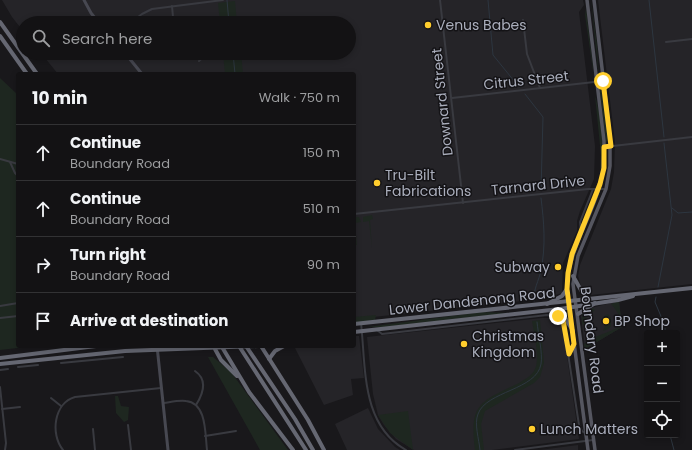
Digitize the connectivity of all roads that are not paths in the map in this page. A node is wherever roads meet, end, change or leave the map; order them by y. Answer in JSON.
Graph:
{"nodes":[{"id":1,"x":84,"y":0,"type":"edge"},
{"id":2,"x":220,"y":0,"type":"edge"},
{"id":3,"x":223,"y":0,"type":"edge"},
{"id":4,"x":440,"y":0,"type":"edge"},
{"id":5,"x":587,"y":0,"type":"edge"},
{"id":6,"x":594,"y":0,"type":"edge"},
{"id":7,"x":172,"y":6,"type":"junction"},
{"id":8,"x":93,"y":16,"type":"edge"},
{"id":9,"x":139,"y":16,"type":"edge"},
{"id":10,"x":173,"y":16,"type":"edge"},
{"id":11,"x":523,"y":20,"type":"dead end"},
{"id":12,"x":0,"y":22,"type":"edge"},
{"id":13,"x":0,"y":36,"type":"edge"},
{"id":14,"x":692,"y":39,"type":"edge"},
{"id":15,"x":666,"y":42,"type":"dead end"},
{"id":16,"x":16,"y":44,"type":"edge"},
{"id":17,"x":16,"y":59,"type":"edge"},
{"id":18,"x":17,"y":60,"type":"edge"},
{"id":19,"x":27,"y":60,"type":"edge"},
{"id":20,"x":131,"y":60,"type":"edge"},
{"id":21,"x":26,"y":72,"type":"edge"},
{"id":22,"x":36,"y":72,"type":"edge"},
{"id":23,"x":140,"y":72,"type":"edge"},
{"id":24,"x":603,"y":81,"type":"junction"},
{"id":25,"x":597,"y":82,"type":"junction"},
{"id":26,"x":540,"y":88,"type":"junction"},
{"id":27,"x":451,"y":98,"type":"junction"},
{"id":28,"x":692,"y":137,"type":"edge"},
{"id":29,"x":611,"y":146,"type":"junction"},
{"id":30,"x":604,"y":147,"type":"junction"},
{"id":31,"x":0,"y":159,"type":"edge"},
{"id":32,"x":10,"y":161,"type":"junction"},
{"id":33,"x":16,"y":163,"type":"edge"},
{"id":34,"x":16,"y":174,"type":"edge"},
{"id":35,"x":593,"y":189,"type":"junction"},
{"id":36,"x":599,"y":189,"type":"junction"},
{"id":37,"x":606,"y":189,"type":"junction"},
{"id":38,"x":463,"y":203,"type":"junction"},
{"id":39,"x":356,"y":214,"type":"edge"},
{"id":40,"x":581,"y":233,"type":"junction"},
{"id":41,"x":573,"y":276,"type":"junction"},
{"id":42,"x":692,"y":288,"type":"edge"},
{"id":43,"x":567,"y":289,"type":"junction"},
{"id":44,"x":639,"y":294,"type":"junction"},
{"id":45,"x":586,"y":299,"type":"junction"},
{"id":46,"x":576,"y":302,"type":"junction"},
{"id":47,"x":16,"y":303,"type":"edge"},
{"id":48,"x":595,"y":303,"type":"junction"},
{"id":49,"x":569,"y":304,"type":"junction"},
{"id":50,"x":543,"y":305,"type":"junction"},
{"id":51,"x":0,"y":306,"type":"edge"},
{"id":52,"x":560,"y":309,"type":"junction"},
{"id":53,"x":549,"y":310,"type":"junction"},
{"id":54,"x":578,"y":314,"type":"junction"},
{"id":55,"x":16,"y":316,"type":"edge"},
{"id":56,"x":542,"y":316,"type":"junction"},
{"id":57,"x":558,"y":316,"type":"joint"},
{"id":58,"x":0,"y":318,"type":"edge"},
{"id":59,"x":356,"y":324,"type":"edge"},
{"id":60,"x":361,"y":324,"type":"junction"},
{"id":61,"x":376,"y":329,"type":"junction"},
{"id":62,"x":573,"y":331,"type":"junction"},
{"id":63,"x":356,"y":332,"type":"edge"},
{"id":64,"x":362,"y":332,"type":"junction"},
{"id":65,"x":574,"y":344,"type":"junction"},
{"id":66,"x":80,"y":348,"type":"edge"},
{"id":67,"x":147,"y":348,"type":"edge"},
{"id":68,"x":157,"y":348,"type":"edge"},
{"id":69,"x":215,"y":348,"type":"edge"},
{"id":70,"x":223,"y":348,"type":"edge"},
{"id":71,"x":240,"y":348,"type":"edge"},
{"id":72,"x":247,"y":348,"type":"edge"},
{"id":73,"x":262,"y":348,"type":"edge"},
{"id":74,"x":280,"y":348,"type":"edge"},
{"id":75,"x":126,"y":350,"type":"junction"},
{"id":76,"x":569,"y":354,"type":"junction"},
{"id":77,"x":63,"y":357,"type":"junction"},
{"id":78,"x":115,"y":357,"type":"junction"},
{"id":79,"x":123,"y":357,"type":"dead end"},
{"id":80,"x":0,"y":358,"type":"edge"},
{"id":81,"x":270,"y":359,"type":"junction"},
{"id":82,"x":31,"y":361,"type":"junction"},
{"id":83,"x":67,"y":362,"type":"junction"},
{"id":84,"x":61,"y":363,"type":"dead end"},
{"id":85,"x":0,"y":364,"type":"edge"},
{"id":86,"x":38,"y":365,"type":"dead end"},
{"id":87,"x":32,"y":366,"type":"junction"},
{"id":88,"x":18,"y":367,"type":"dead end"},
{"id":89,"x":8,"y":369,"type":"dead end"},
{"id":90,"x":0,"y":370,"type":"edge"},
{"id":91,"x":195,"y":371,"type":"dead end"},
{"id":92,"x":246,"y":387,"type":"junction"},
{"id":93,"x":0,"y":388,"type":"edge"},
{"id":94,"x":161,"y":388,"type":"junction"},
{"id":95,"x":51,"y":398,"type":"dead end"},
{"id":96,"x":162,"y":403,"type":"junction"},
{"id":97,"x":196,"y":405,"type":"junction"},
{"id":98,"x":61,"y":406,"type":"junction"},
{"id":99,"x":20,"y":407,"type":"dead end"},
{"id":100,"x":2,"y":409,"type":"junction"},
{"id":101,"x":128,"y":425,"type":"dead end"},
{"id":102,"x":93,"y":429,"type":"dead end"},
{"id":103,"x":236,"y":431,"type":"dead end"},
{"id":104,"x":586,"y":434,"type":"junction"},
{"id":105,"x":205,"y":436,"type":"junction"},
{"id":106,"x":593,"y":440,"type":"junction"},
{"id":107,"x":587,"y":441,"type":"junction"},
{"id":108,"x":5,"y":450,"type":"edge"},
{"id":109,"x":64,"y":450,"type":"edge"},
{"id":110,"x":95,"y":450,"type":"edge"},
{"id":111,"x":131,"y":450,"type":"edge"},
{"id":112,"x":168,"y":450,"type":"edge"},
{"id":113,"x":206,"y":450,"type":"edge"},
{"id":114,"x":293,"y":450,"type":"edge"},
{"id":115,"x":306,"y":450,"type":"edge"},
{"id":116,"x":313,"y":450,"type":"edge"},
{"id":117,"x":324,"y":450,"type":"edge"},
{"id":118,"x":406,"y":450,"type":"edge"},
{"id":119,"x":515,"y":450,"type":"edge"},
{"id":120,"x":588,"y":450,"type":"edge"},
{"id":121,"x":595,"y":450,"type":"edge"}],
"edges":[{"from":1,"to":8,"type":"main road"},
{"from":2,"to":3,"type":"street"},
{"from":2,"to":7,"type":"street"},
{"from":4,"to":27,"type":"street","name":"Downard Street"},
{"from":5,"to":25,"type":"main road","name":"Boundary Road"},
{"from":6,"to":24,"type":"main road","name":"Boundary Road"},
{"from":7,"to":9,"type":"street"},
{"from":7,"to":10,"type":"street"},
{"from":11,"to":26,"type":"street"},
{"from":12,"to":16,"type":"highway"},
{"from":13,"to":17,"type":"highway"},
{"from":14,"to":15,"type":"street"},
{"from":18,"to":21,"type":"highway"},
{"from":19,"to":22,"type":"highway"},
{"from":20,"to":23,"type":"main road"},
{"from":24,"to":25,"type":"street","name":"Citrus Street"},
{"from":24,"to":29,"type":"main road","name":"Boundary Road"},
{"from":25,"to":26,"type":"street","name":"Citrus Street"},
{"from":25,"to":30,"type":"main road","name":"Boundary Road"},
{"from":26,"to":27,"type":"street","name":"Citrus Street"},
{"from":27,"to":38,"type":"street","name":"Downard Street"},
{"from":28,"to":29,"type":"street"},
{"from":29,"to":30,"type":"street"},
{"from":29,"to":37,"type":"main road","name":"Boundary Road"},
{"from":30,"to":36,"type":"main road","name":"Boundary Road"},
{"from":31,"to":32,"type":"street"},
{"from":32,"to":33,"type":"street"},
{"from":32,"to":34,"type":"street"},
{"from":35,"to":36,"type":"street","name":"Tarnard Drive"},
{"from":35,"to":38,"type":"street","name":"Tarnard Drive"},
{"from":35,"to":40,"type":"street","name":"Boundary Road"},
{"from":36,"to":37,"type":"street","name":"Tarnard Drive"},
{"from":36,"to":40,"type":"main road","name":"Boundary Road"},
{"from":37,"to":41,"type":"main road","name":"Boundary Road"},
{"from":38,"to":39,"type":"street","name":"Tarnard Drive"},
{"from":40,"to":43,"type":"main road","name":"Boundary Road"},
{"from":41,"to":45,"type":"highway"},
{"from":41,"to":46,"type":"main road","name":"Boundary Road"},
{"from":42,"to":44,"type":"highway","name":"Lower Dandenong Road"},
{"from":43,"to":49,"type":"main road","name":"Boundary Road"},
{"from":43,"to":50,"type":"highway"},
{"from":44,"to":45,"type":"highway","name":"Lower Dandenong Road"},
{"from":44,"to":48,"type":"highway","name":"Lower Dandenong Road"},
{"from":45,"to":46,"type":"highway","name":"Lower Dandenong Road"},
{"from":46,"to":48,"type":"highway","name":"Lower Dandenong Road"},
{"from":46,"to":49,"type":"highway","name":"Lower Dandenong Road"},
{"from":46,"to":54,"type":"main road","name":"Boundary Road"},
{"from":47,"to":51,"type":"street"},
{"from":48,"to":54,"type":"highway"},
{"from":49,"to":50,"type":"highway","name":"Lower Dandenong Road"},
{"from":49,"to":52,"type":"highway","name":"Lower Dandenong Road"},
{"from":49,"to":62,"type":"main road","name":"Boundary Road"},
{"from":50,"to":60,"type":"highway","name":"Lower Dandenong Road"},
{"from":52,"to":53,"type":"highway","name":"Lower Dandenong Road"},
{"from":52,"to":62,"type":"highway"},
{"from":53,"to":56,"type":"street","name":"Lower Dandenong Road"},
{"from":53,"to":61,"type":"highway","name":"Lower Dandenong Road"},
{"from":54,"to":106,"type":"main road","name":"Boundary Road"},
{"from":55,"to":58,"type":"street"},
{"from":56,"to":57,"type":"street","name":"Lower Dandenong Road"},
{"from":56,"to":61,"type":"street","name":"Lower Dandenong Road"},
{"from":57,"to":76,"type":"street","name":"Boundary Road"},
{"from":59,"to":60,"type":"highway","name":"Lower Dandenong Road"},
{"from":60,"to":64,"type":"street"},
{"from":61,"to":64,"type":"highway","name":"Lower Dandenong Road"},
{"from":62,"to":65,"type":"main road","name":"Boundary Road"},
{"from":63,"to":64,"type":"highway","name":"Lower Dandenong Road"},
{"from":64,"to":118,"type":"street"},
{"from":65,"to":76,"type":"street","name":"Boundary Road"},
{"from":65,"to":104,"type":"main road","name":"Boundary Road"},
{"from":66,"to":80,"type":"highway"},
{"from":67,"to":75,"type":"highway"},
{"from":68,"to":94,"type":"main road"},
{"from":69,"to":92,"type":"highway"},
{"from":70,"to":92,"type":"highway"},
{"from":71,"to":115,"type":"highway"},
{"from":72,"to":116,"type":"highway"},
{"from":73,"to":81,"type":"highway"},
{"from":74,"to":81,"type":"highway"},
{"from":75,"to":77,"type":"highway"},
{"from":75,"to":78,"type":"street"},
{"from":76,"to":104,"type":"street","name":"Boundary Road"},
{"from":77,"to":82,"type":"highway"},
{"from":77,"to":83,"type":"street"},
{"from":78,"to":79,"type":"street"},
{"from":78,"to":83,"type":"street"},
{"from":81,"to":117,"type":"highway"},
{"from":82,"to":85,"type":"highway"},
{"from":82,"to":87,"type":"street"},
{"from":83,"to":84,"type":"street"},
{"from":86,"to":87,"type":"street"},
{"from":87,"to":88,"type":"street"},
{"from":89,"to":90,"type":"street"},
{"from":91,"to":97,"type":"street"},
{"from":92,"to":114,"type":"highway"},
{"from":93,"to":100,"type":"street"},
{"from":94,"to":96,"type":"main road"},
{"from":94,"to":98,"type":"street"},
{"from":95,"to":98,"type":"street"},
{"from":96,"to":97,"type":"street"},
{"from":96,"to":112,"type":"main road"},
{"from":97,"to":105,"type":"street"},
{"from":98,"to":109,"type":"street"},
{"from":99,"to":100,"type":"street"},
{"from":100,"to":108,"type":"street"},
{"from":101,"to":111,"type":"street"},
{"from":102,"to":110,"type":"street"},
{"from":103,"to":105,"type":"street"},
{"from":104,"to":107,"type":"main road","name":"Boundary Road"},
{"from":105,"to":113,"type":"street"},
{"from":106,"to":107,"type":"street"},
{"from":106,"to":121,"type":"main road","name":"Boundary Road"},
{"from":107,"to":119,"type":"street"},
{"from":107,"to":120,"type":"main road","name":"Boundary Road"}]}
